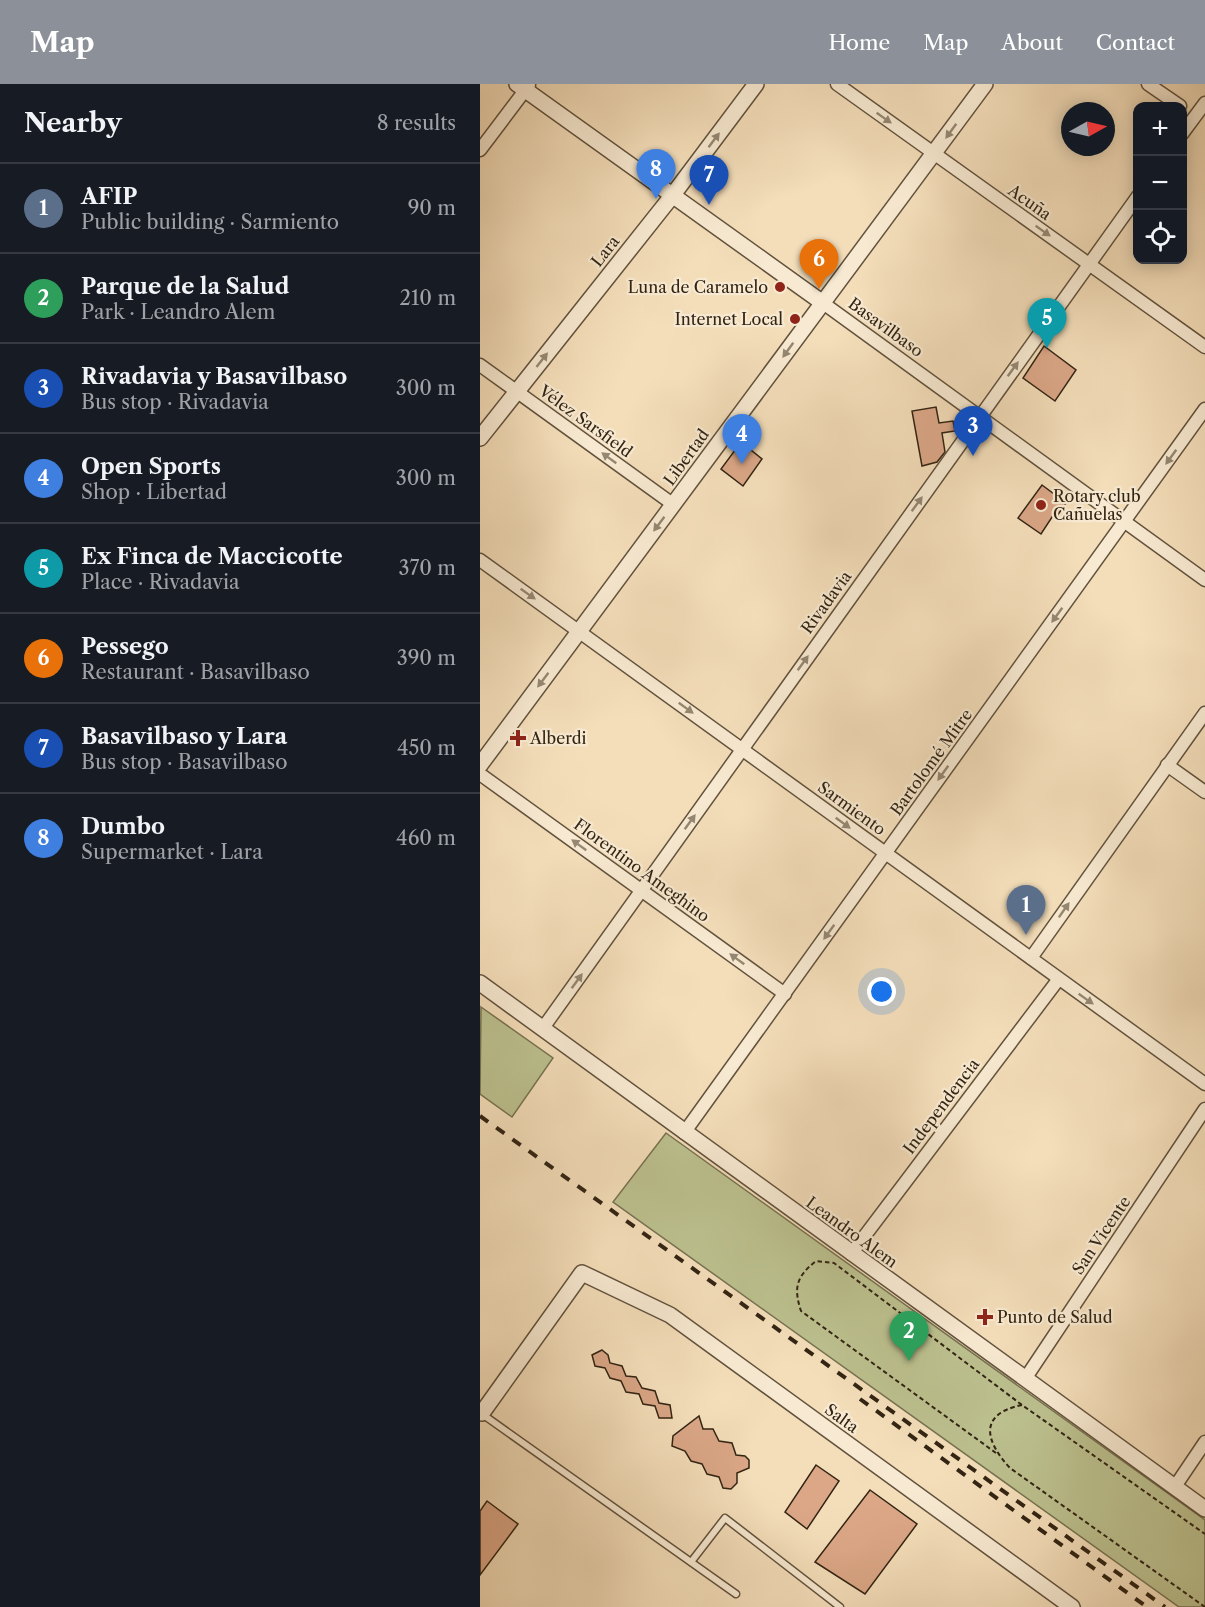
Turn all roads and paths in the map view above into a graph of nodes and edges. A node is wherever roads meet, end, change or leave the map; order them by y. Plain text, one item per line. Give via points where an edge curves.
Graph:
1 (756, 84) edge
2 (837, 84) edge
3 (985, 84) edge
4 (1148, 84) edge
5 (524, 86) edge
6 (1173, 102) edge
7 (1205, 103) edge
8 (1187, 112) edge
9 (1200, 121) edge
10 (1187, 130) edge
11 (480, 150) edge
12 (934, 154) junction
13 (672, 196) junction
14 (1133, 202) edge
15 (1089, 264) junction
16 (823, 303) junction
17 (1205, 347) edge
18 (480, 365) edge
19 (517, 392) junction
20 (1205, 409) edge
21 (979, 417) junction
22 (480, 438) edge
23 (674, 505) junction
24 (1124, 522) junction
25 (480, 560) edge
26 (1205, 580) edge
27 (579, 631) junction
28 (1205, 713) edge
29 (742, 749) junction
30 (480, 765) edge
31 (1167, 765) junction
32 (480, 774) edge
33 (1205, 792) edge
34 (886, 853) junction
35 (641, 890) junction
36 (1031, 958) junction
37 (1058, 980) junction
38 (481, 986) edge
39 (784, 994) junction
40 (543, 1028) junction
41 (1205, 1084) edge
42 (1205, 1109) edge
43 (684, 1133) junction
44 (851, 1254) junction
45 (1025, 1379) junction
46 (1022, 1405) junction
47 (481, 1414) edge
48 (1205, 1442) edge
49 (996, 1453) junction
50 (1174, 1488) junction
51 (1205, 1509) edge
52 (1205, 1534) edge
53 (692, 1562) junction
54 (736, 1594) dead end
55 (840, 1607) edge
56 (1072, 1607) edge
57 (1205, 1607) edge

13 -> 1 street, Lara
2 -> 12 street, Acuña
3 -> 12 street, Libertad
4 - 6 street
5 - 11 street
5 - 13 street, Basavilbaso
7 - 9 street
8 - 9 street
9 - 10 street
12 -> 15 street, Acuña
12 - 16 street, Libertad
13 - 16 street, Basavilbaso
19 -> 13 street, Lara
14 - 15 street, Rivadavia
15 - 17 street, Acuña
21 -> 15 street, Rivadavia
16 - 21 street, Basavilbaso
16 -> 23 street, Libertad
18 - 19 street, Vélez Sarsfield
19 - 22 street, Lara
23 -> 19 street, Vélez Sarsfield
20 -> 24 street, Bartolomé Mitre
21 - 24 street, Basavilbaso
29 -> 21 street, Rivadavia
23 -> 27 street, Libertad
24 - 26 street, Basavilbaso
24 -> 34 street, Bartolomé Mitre
25 -> 27 street, Sarmiento
27 -> 29 street, Sarmiento
27 -> 30 street, Libertad
28 - 31 street
29 -> 34 street, Sarmiento
35 -> 29 street, Rivadavia
31 - 33 street
36 -> 31 street
35 -> 32 street, Florentino Ameghino
34 - 36 street, Sarmiento
34 -> 39 street, Bartolomé Mitre
39 -> 35 street, Florentino Ameghino
40 -> 35 street, Rivadavia
36 - 37 street, Sarmiento
37 -> 41 street, Sarmiento
37 - 44 street, Independencia
38 - 40 street, Leandro Alem
39 - 43 street, Bartolomé Mitre
40 - 43 street, Leandro Alem
42 - 45 street, San Vicente
43 - 44 street, Leandro Alem
44 - 45 street, Leandro Alem
45 - 50 street, Leandro Alem
46 - 49 path via 996,1416 990,1442
46 - 49 path via 834,1263 816,1261 802,1272 796,1286 801,1311
46 - 52 path
47 - 53 lane
47 - 56 street, Salta via 582,1273 670,1315
48 - 50 street
49 - 57 path via 1010,1468
50 - 51 street, Leandro Alem
53 - 54 lane
53 - 55 lane via 724,1518

